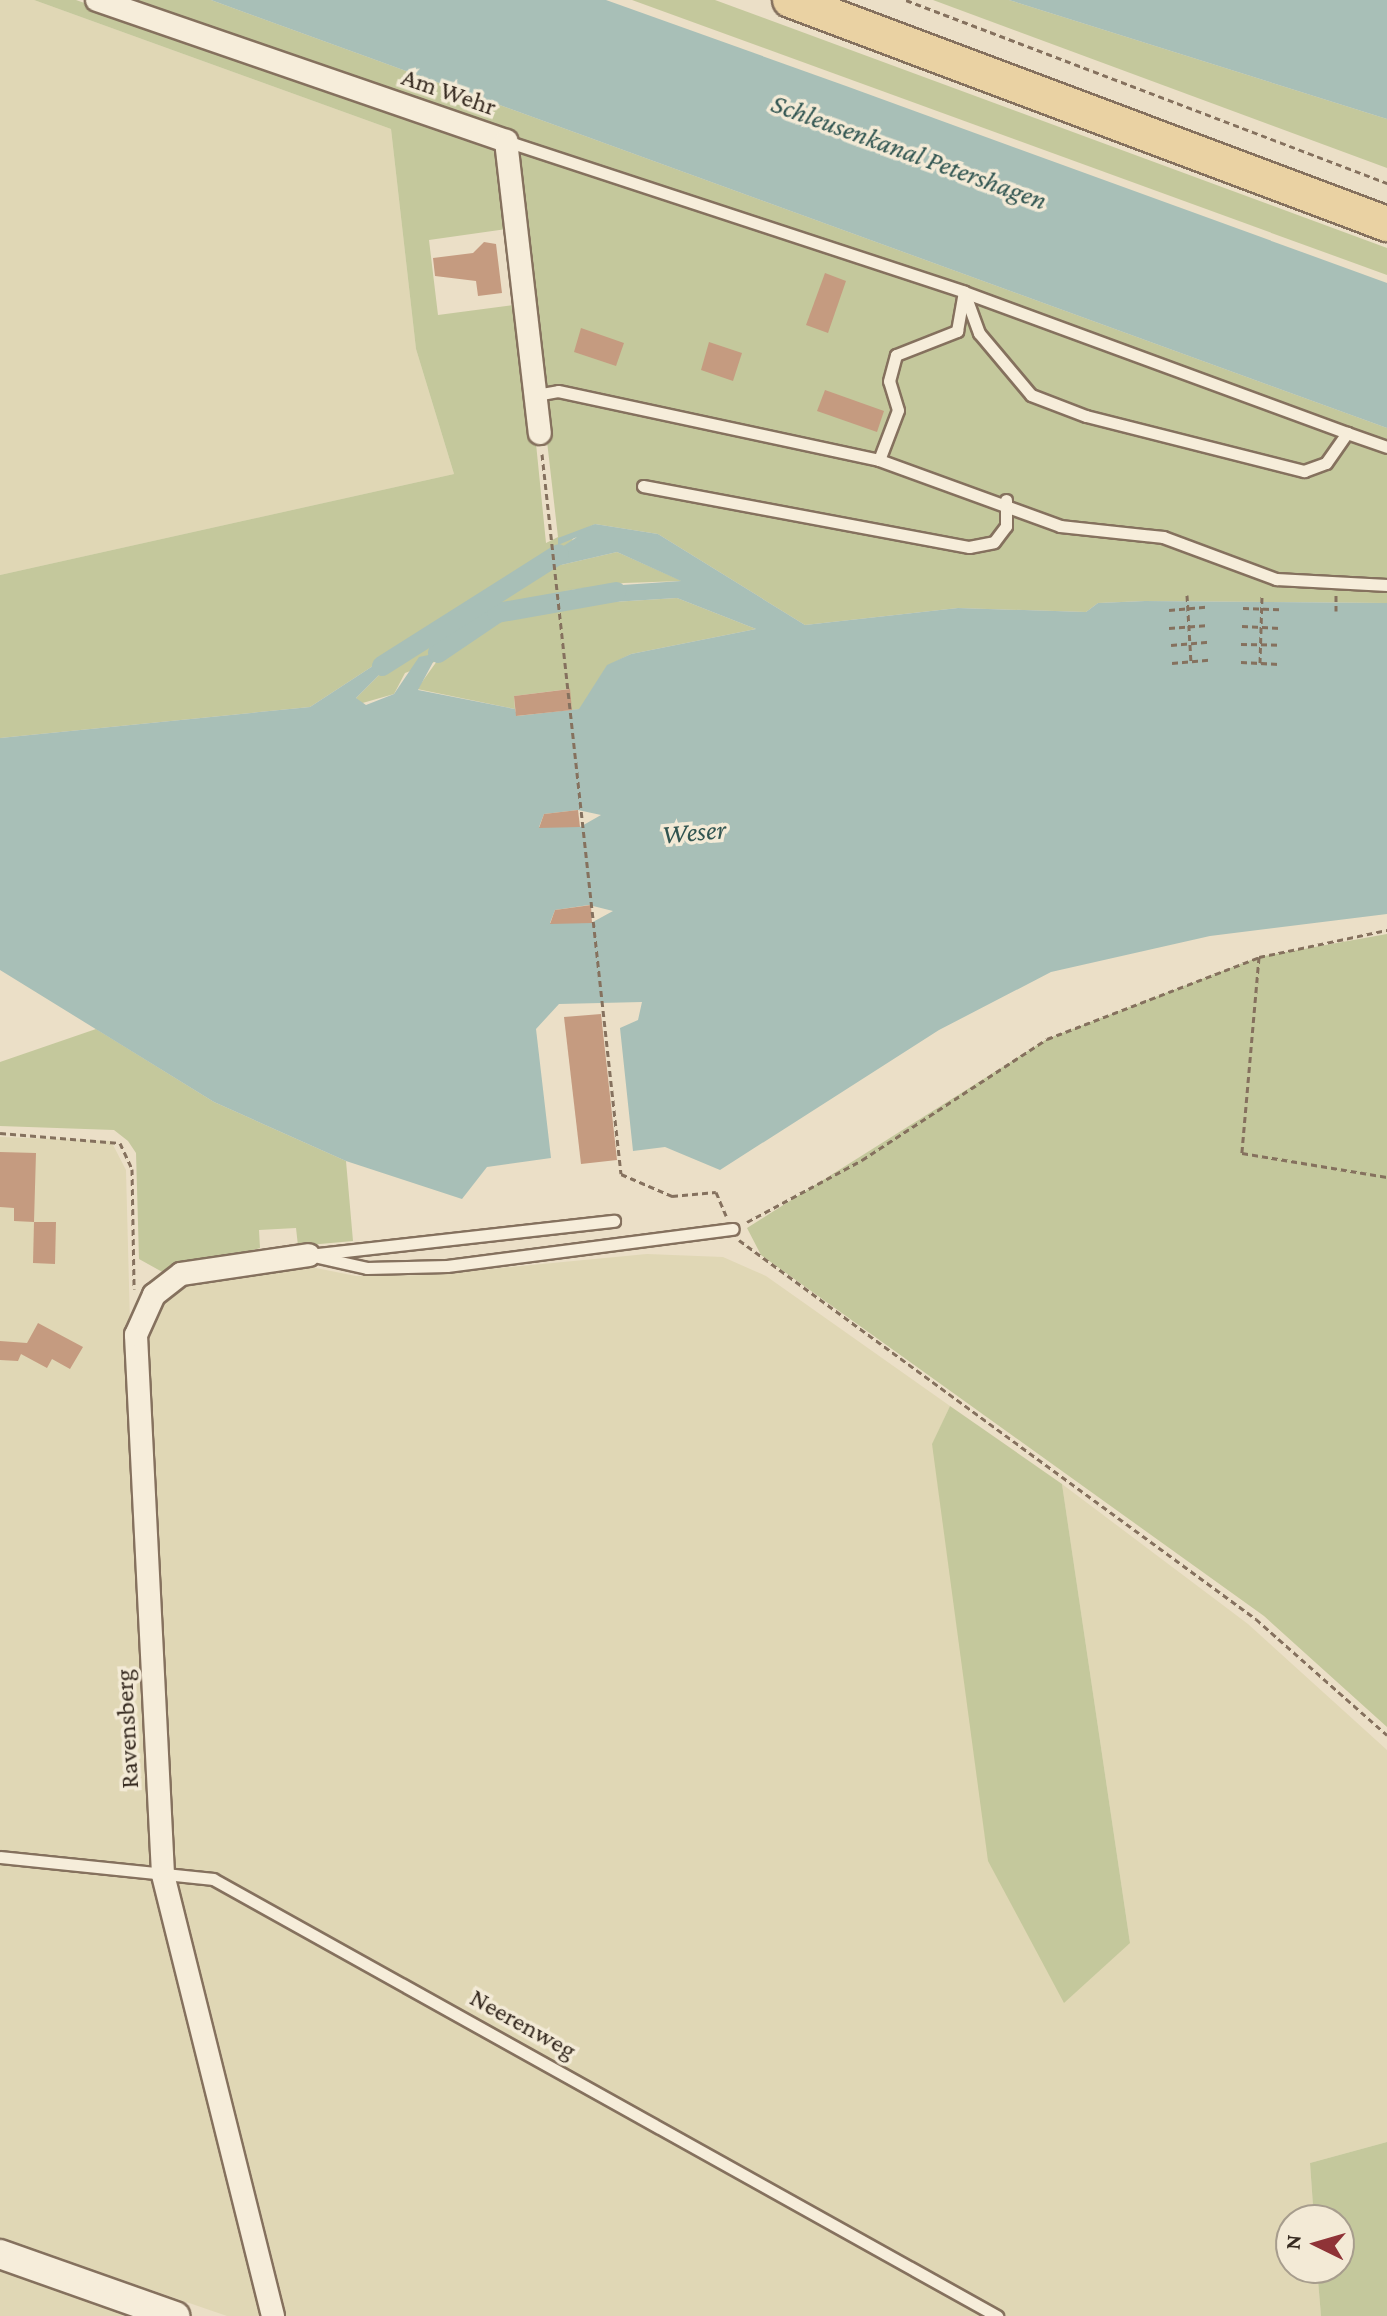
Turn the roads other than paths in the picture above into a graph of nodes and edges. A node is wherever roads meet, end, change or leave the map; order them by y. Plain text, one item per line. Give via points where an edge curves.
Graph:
1 (97, 0) edge
2 (790, 0) edge
3 (506, 141) junction
4 (1387, 224) edge
5 (964, 292) junction
6 (536, 395) junction
7 (540, 433) road end
8 (1347, 433) junction
9 (1387, 447) edge
10 (879, 460) junction
11 (643, 486) dead end
12 (1006, 500) junction
13 (1387, 585) edge
14 (614, 1221) dead end
15 (733, 1229) road end
16 (309, 1255) junction
17 (0, 1857) edge
18 (163, 1874) junction
19 (0, 2254) edge
20 (175, 2316) edge
21 (273, 2316) edge
22 (997, 2316) edge

1 - 3 street, Am Wehr
2 - 4 main road
3 - 5 lane
3 - 6 street, Am Wehr
5 - 8 lane
5 - 8 lane via 979,333 1031,395 1086,416 1304,471 1326,463
5 - 10 lane via 957,331 896,355 889,381 898,410
6 - 7 street, Am Wehr
6 - 10 lane via 558,391
8 - 9 lane
10 - 12 lane
11 - 12 lane via 969,547 994,542 1006,526
12 - 13 lane via 1060,526 1163,537 1276,579
14 - 16 lane
15 - 16 lane via 447,1266 367,1268
16 - 18 street, Ravensberg via 198,1267 165,1284 146,1308 136,1351
17 - 18 lane, Neerenweg
18 - 21 street, Ravensberg
18 - 22 lane, Neerenweg via 213,1879 287,1916
19 - 20 street

